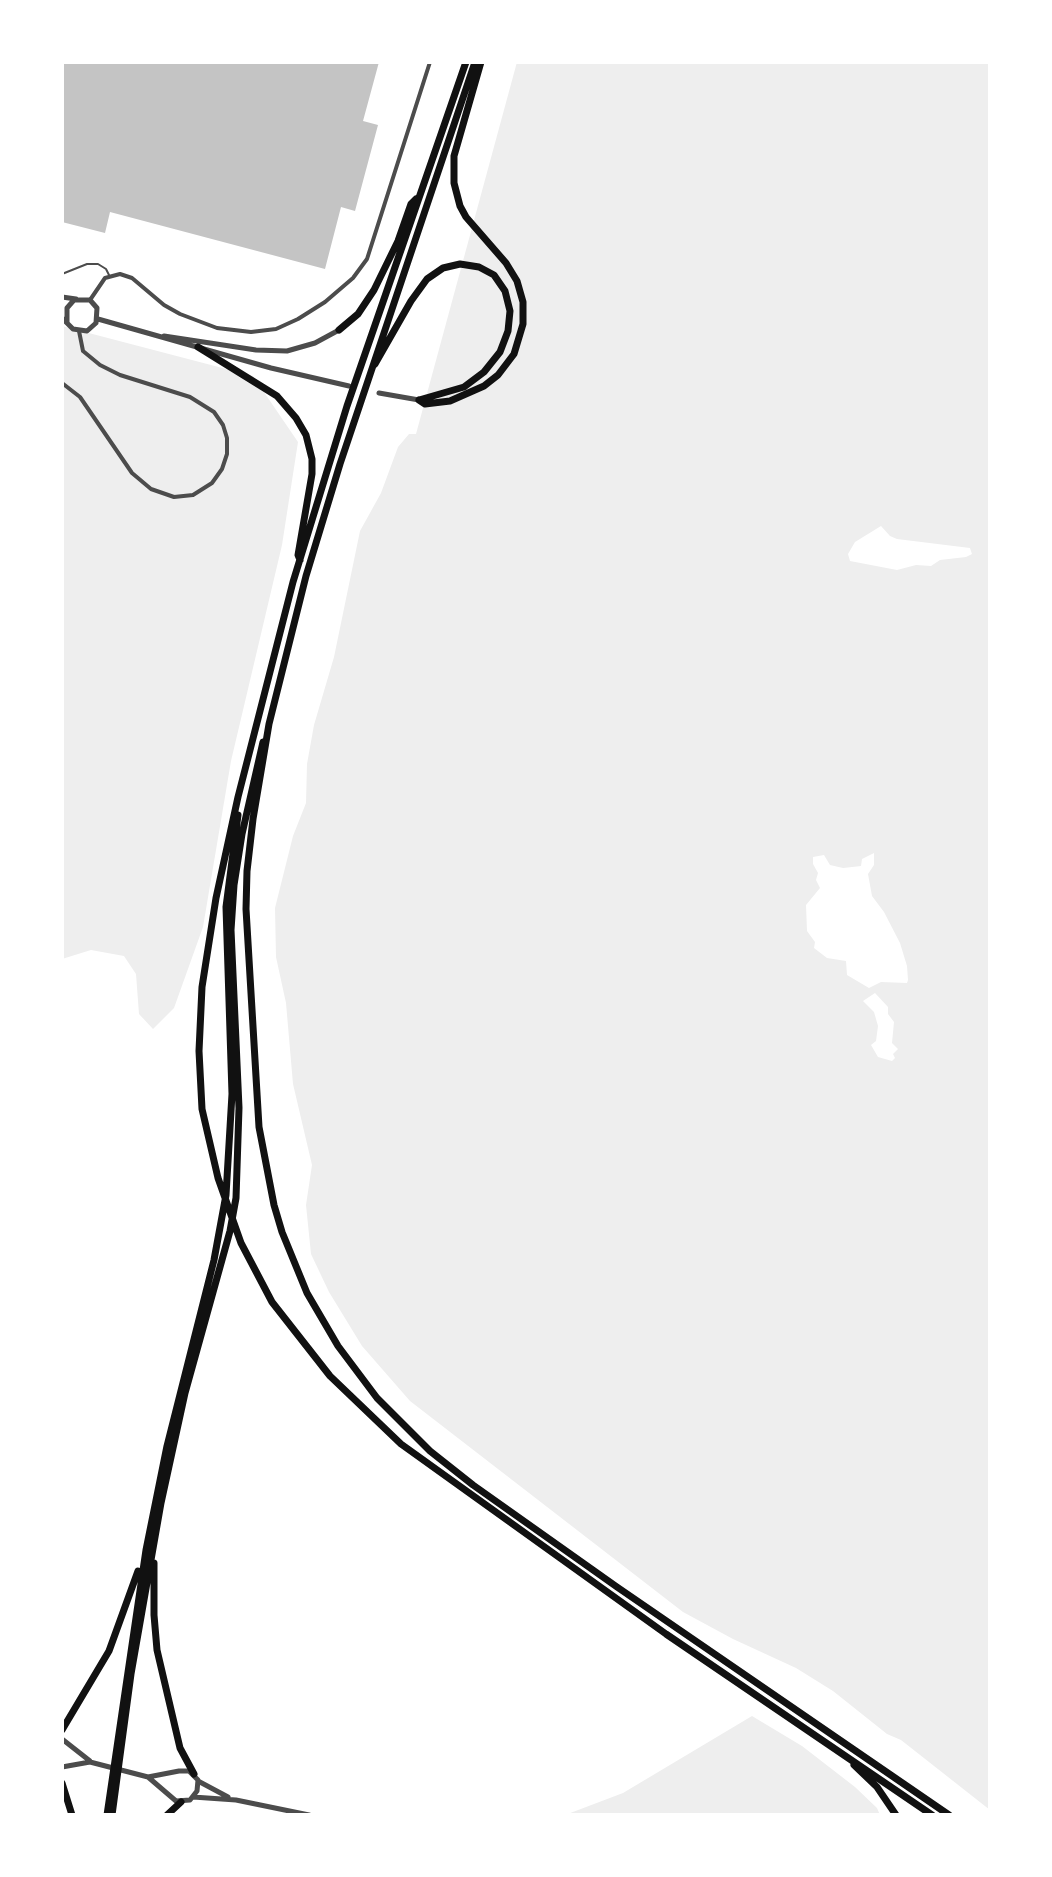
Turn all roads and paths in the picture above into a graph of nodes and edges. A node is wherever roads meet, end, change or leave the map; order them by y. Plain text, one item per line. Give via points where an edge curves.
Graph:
1 (430, 62) edge
2 (466, 62) edge
3 (475, 62) edge
4 (481, 62) edge
5 (421, 194) junction
6 (62, 274) edge
7 (110, 276) junction
8 (62, 297) edge
9 (77, 299) junction
10 (90, 300) junction
11 (98, 319) junction
12 (64, 320) edge
13 (339, 330) joint
14 (79, 331) junction
15 (151, 335) junction
16 (198, 347) junction
17 (368, 376) junction
18 (62, 383) edge
19 (349, 386) dead end
20 (379, 393) dead end
21 (419, 400) junction
22 (300, 563) junction
23 (269, 724) junction
24 (238, 797) junction
25 (154, 1539) junction
26 (146, 1550) junction
27 (62, 1730) edge
28 (119, 1737) junction
29 (62, 1739) edge
30 (851, 1759) junction
31 (90, 1762) junction
32 (62, 1767) edge
33 (148, 1777) junction
34 (196, 1777) junction
35 (62, 1783) edge
36 (905, 1784) junction
37 (193, 1797) junction
38 (236, 1800) junction
39 (181, 1802) junction
40 (72, 1815) edge
41 (109, 1815) edge
42 (167, 1815) edge
43 (309, 1815) edge
44 (896, 1815) edge
45 (932, 1815) edge
46 (949, 1815) edge
47 (956, 1815) edge

1 - 7 street via 367,259 325,302 276,329 238,332 180,314 132,278
2 - 5 highway
3 - 17 highway
4 - 21 highway via 454,156 454,183 466,217 517,281 523,324 514,354 484,386 450,401
5 - 13 highway via 411,204 374,290
5 - 22 highway via 347,406
6 - 7 lane via 98,264
7 - 10 street
8 - 9 street
9 - 10 street
9 - 12 street
10 - 11 street
11 - 14 street via 91,329
11 - 15 street
12 - 14 street
13 - 15 street via 287,351
14 - 18 street via 83,351 100,365 190,397 214,412 227,438 224,467 193,495 155,491 134,476 82,400
15 - 16 street
16 - 19 street
16 - 22 highway via 277,396 306,435 312,474
17 - 21 highway via 427,279 464,263 484,269 497,279 509,302 508,331 500,352 464,387
17 - 23 highway via 306,576
20 - 21 street
22 - 24 highway
23 - 25 highway via 234,885 236,1198 175,1433
23 - 36 highway via 246,884 258,1117 282,1232 322,1322 377,1398 430,1451 617,1587
24 - 26 highway via 226,907 232,1094 226,1195
24 - 30 highway via 208,940 199,1026 202,1109 241,1243 272,1302 330,1376 401,1444
25 - 28 highway
25 - 34 highway via 157,1650 180,1748
26 - 27 highway via 109,1651
26 - 28 highway
28 - 41 highway
29 - 31 street
30 - 44 highway
30 - 45 highway
31 - 32 street
31 - 33 street
33 - 34 street via 179,1771
33 - 39 street
34 - 37 street
34 - 38 street
35 - 40 highway
36 - 46 highway
36 - 47 highway
37 - 38 street
37 - 39 street
38 - 43 street
39 - 42 highway

